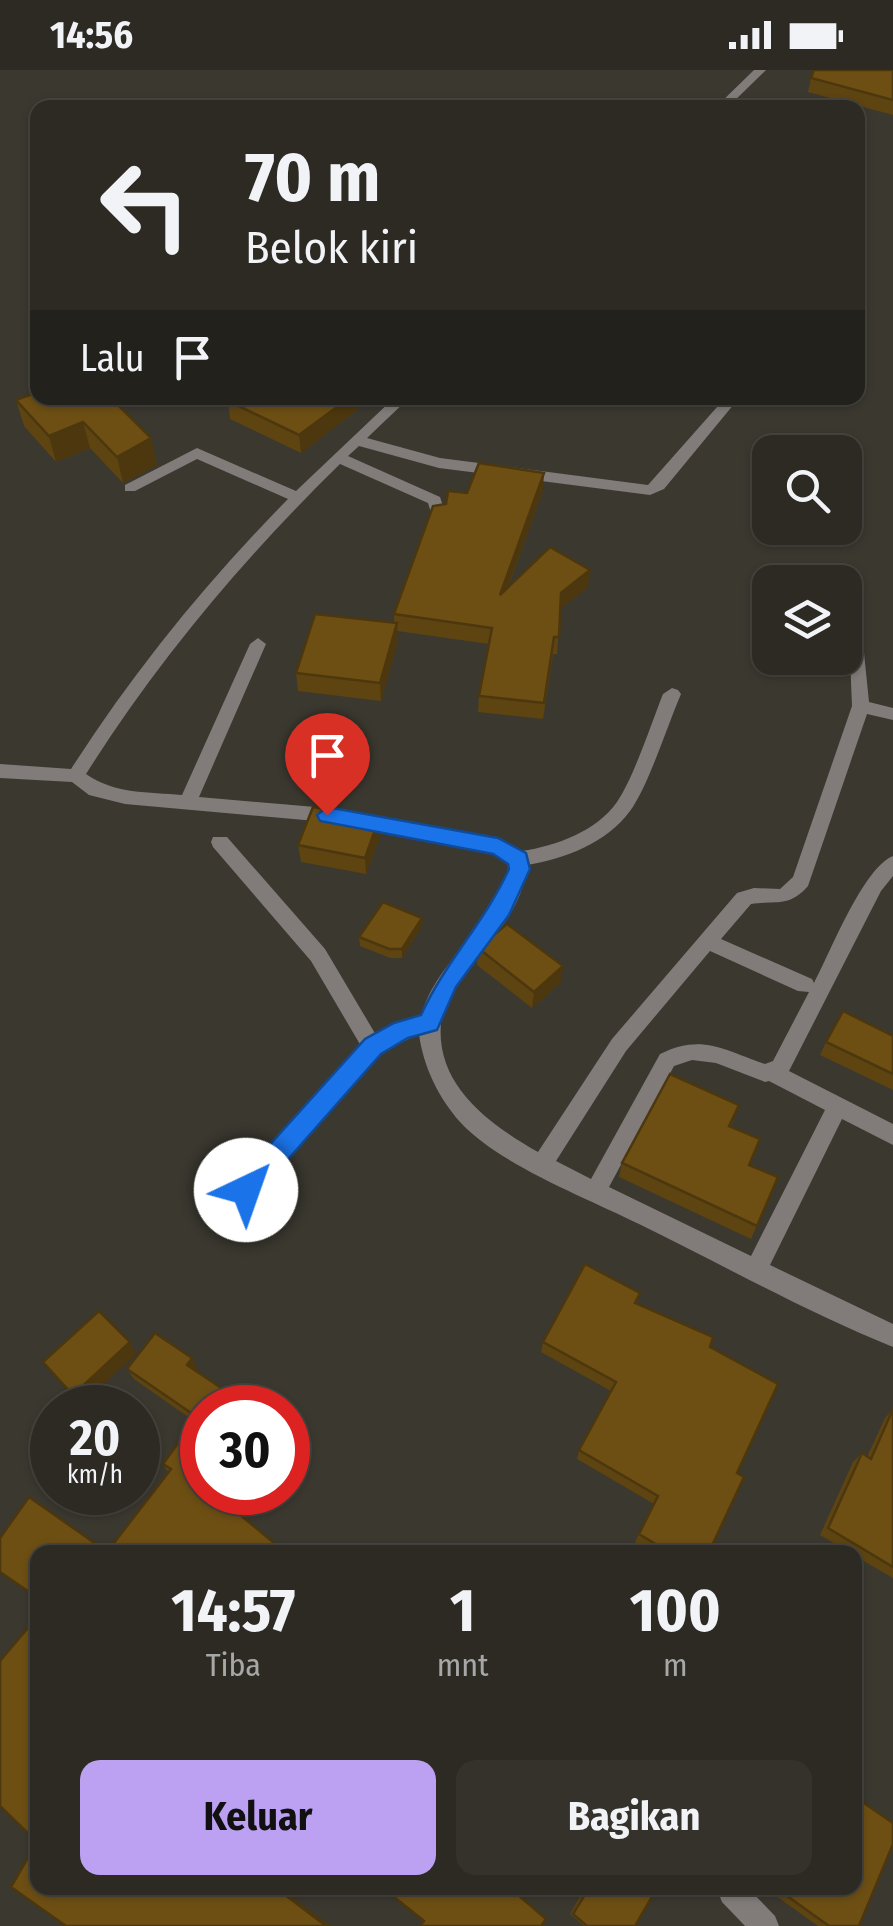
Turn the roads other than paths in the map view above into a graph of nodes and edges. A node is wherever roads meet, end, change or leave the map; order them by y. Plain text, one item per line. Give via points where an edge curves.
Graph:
1 (760, 70) edge
2 (728, 100) edge
3 (394, 405) edge
4 (726, 405) edge
5 (356, 440) junction
6 (337, 457) junction
7 (130, 488) dead end
8 (298, 497) junction
9 (438, 515) edge
10 (258, 644) dead end
11 (859, 675) edge
12 (672, 694) dead end
13 (860, 706) junction
14 (893, 714) edge
15 (0, 771) edge
16 (76, 776) junction
17 (188, 802) junction
18 (220, 842) dead end
19 (518, 859) junction
20 (893, 863) edge
21 (707, 941) junction
22 (805, 985) dead end
23 (429, 1023) junction
24 (373, 1046) junction
25 (774, 1072) junction
26 (838, 1107) junction
27 (893, 1134) edge
28 (542, 1164) junction
29 (595, 1192) junction
30 (220, 1218) dead end
31 (756, 1270) junction
32 (893, 1336) edge
33 (735, 1895) edge
34 (765, 1926) edge

1 - 2 street
3 - 5 street
4 - 5 street via 650,490 439,462
5 - 6 street
6 - 8 street
6 - 9 street via 419,491 434,500
7 - 8 street via 197,452
8 - 16 street via 194,608
10 - 17 street
11 - 13 street
12 - 19 street via 615,818 548,856
13 - 14 street
13 - 21 street via 801,881 782,899 756,893 744,898
15 - 16 street
16 - 17 street via 110,794
17 - 19 street via 327,815 498,846
18 - 24 street via 318,954
19 - 23 street via 517,880 502,909 447,982
20 - 25 street via 874,886
21 - 22 street
21 - 28 street via 619,1045
23 - 24 street
23 - 28 street via 436,1066 468,1117
24 - 30 street
25 - 26 street
25 - 29 street via 701,1048 666,1060
26 - 27 street
26 - 31 street
28 - 29 street
29 - 31 street
31 - 32 street
33 - 34 street

